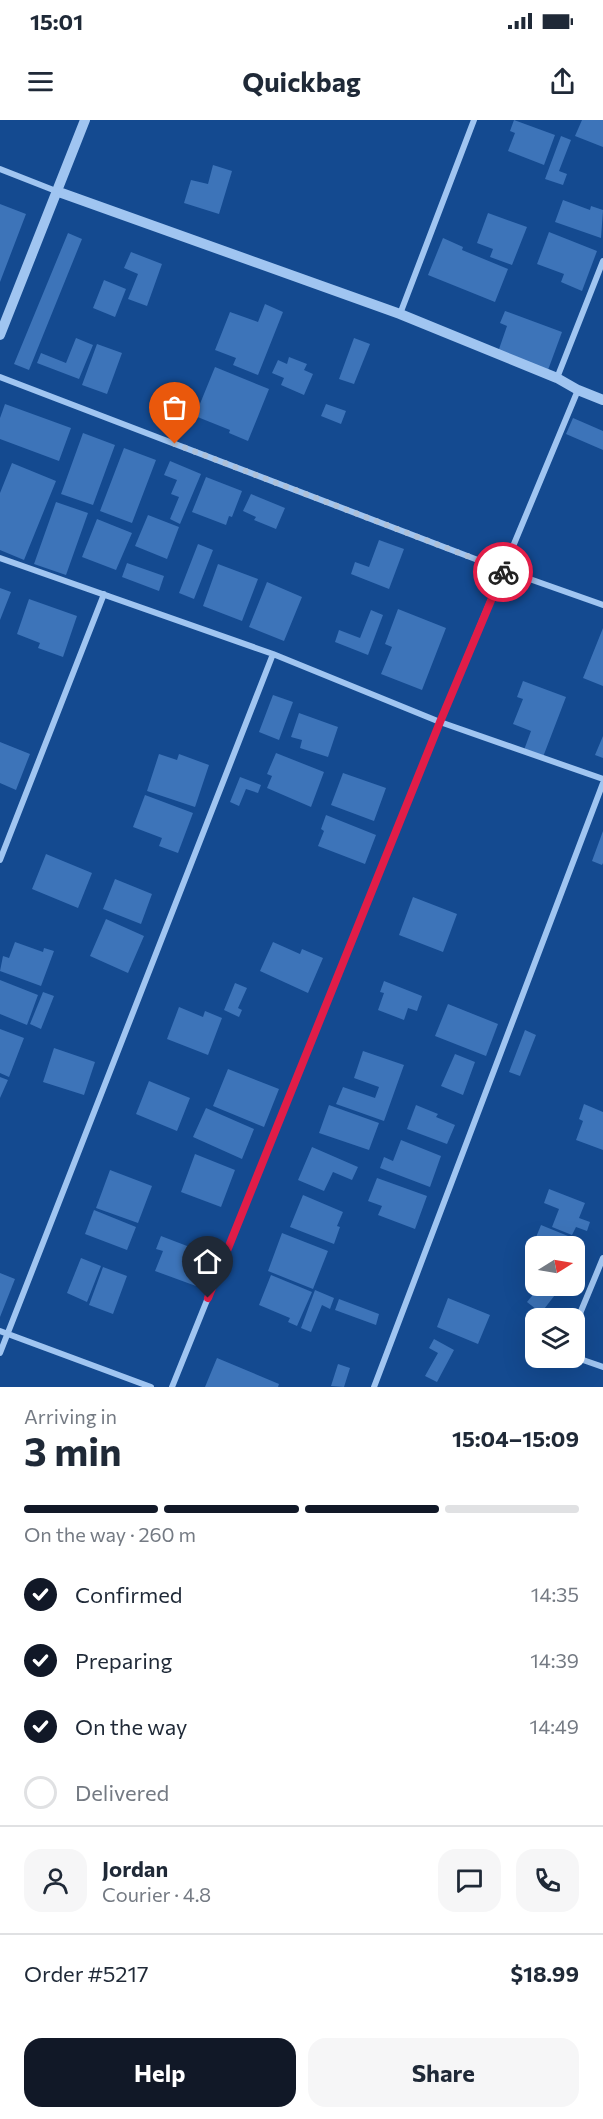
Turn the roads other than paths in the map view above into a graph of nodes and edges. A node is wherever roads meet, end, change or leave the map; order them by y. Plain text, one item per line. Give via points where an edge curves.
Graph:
1 (85, 120) edge
2 (474, 120) edge
3 (0, 169) edge
4 (56, 191) junction
5 (603, 261) edge
6 (400, 314) junction
7 (0, 335) edge
8 (0, 377) edge
9 (557, 378) junction
10 (578, 390) junction
11 (603, 400) edge
12 (0, 558) edge
13 (504, 570) junction
14 (105, 594) junction
15 (603, 605) edge
16 (273, 654) junction
17 (440, 722) junction
18 (603, 781) edge
19 (0, 860) edge
20 (603, 1258) edge
21 (582, 1308) edge
22 (4, 1332) edge
23 (0, 1353) edge
24 (585, 1361) edge
25 (603, 1367) edge
26 (151, 1387) edge
27 (172, 1387) edge
28 (374, 1387) edge

1 - 4 street
2 - 6 street
3 - 4 street
4 - 6 street
4 - 7 street
5 - 9 street
6 - 9 street
8 - 13 street
9 - 10 street
10 - 11 street
10 - 13 street
12 - 14 street
13 - 15 street
13 - 17 street
14 - 16 street
14 - 19 street
16 - 17 street
16 - 22 street
17 - 18 street
17 - 27 street
18 - 28 street
20 - 21 street
22 - 23 street
22 - 26 street
24 - 25 street

